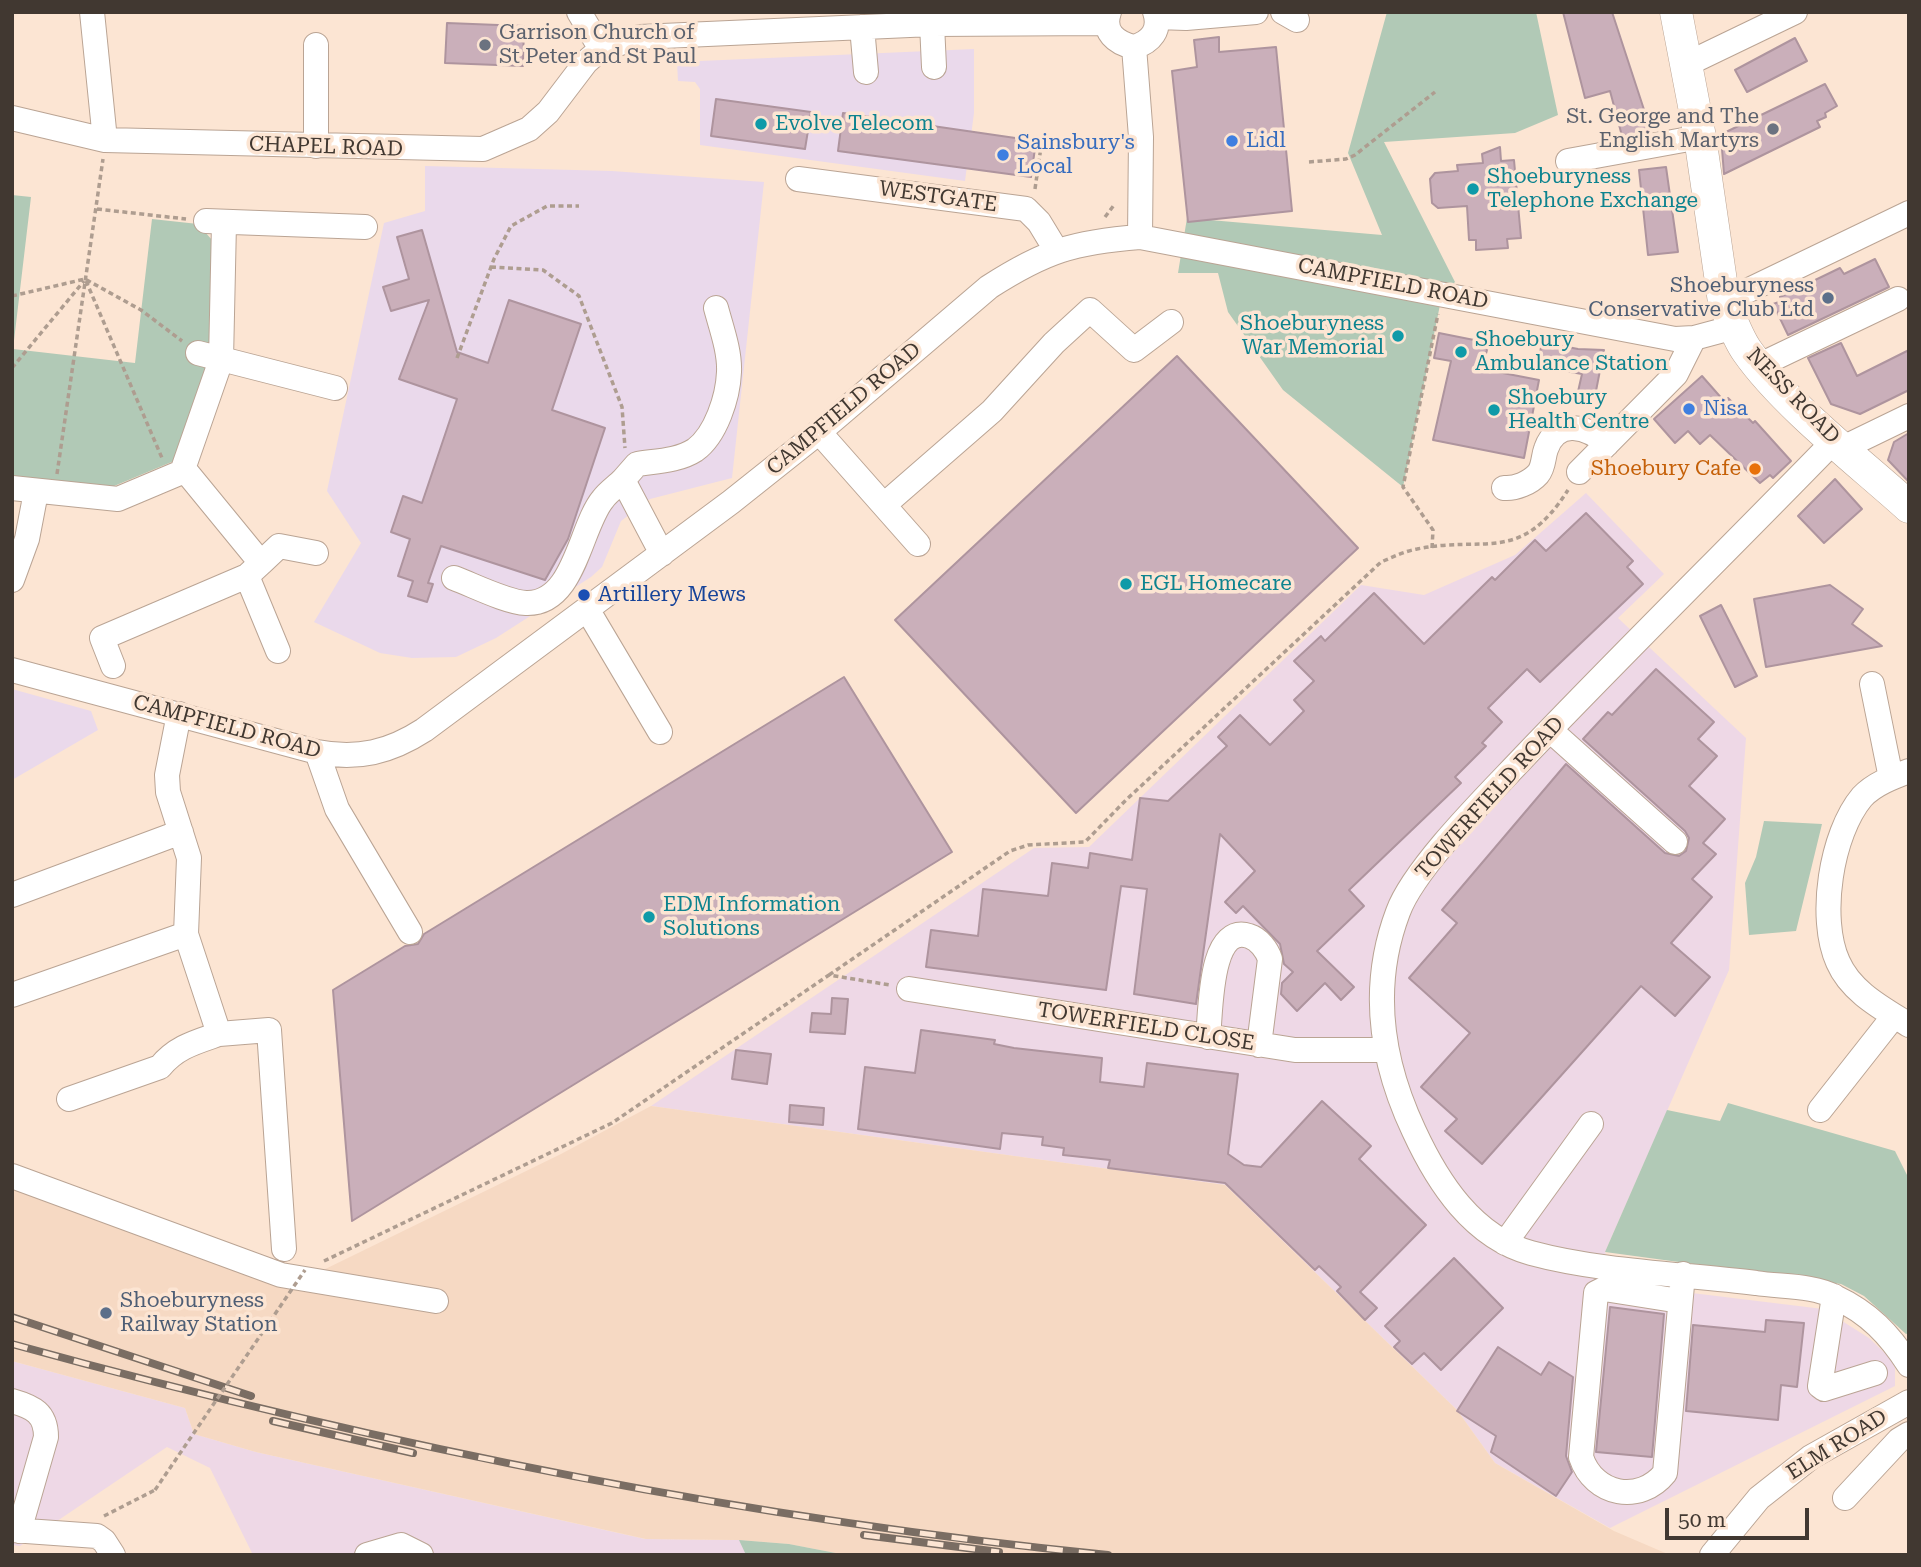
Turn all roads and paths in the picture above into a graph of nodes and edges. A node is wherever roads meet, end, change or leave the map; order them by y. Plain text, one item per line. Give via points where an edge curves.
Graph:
1 (92, 12) edge
2 (579, 12) edge
3 (1256, 12) edge
4 (1676, 12) edge
5 (1795, 12) edge
6 (1156, 15) edge
7 (1108, 17) edge
8 (932, 24) junction
9 (862, 27) junction
10 (316, 45) dead end
11 (1134, 47) junction
12 (601, 49) junction
13 (1687, 64) junction
14 (934, 67) dead end
15 (866, 72) dead end
16 (1435, 92) dead end
17 (12, 118) edge
18 (1700, 137) junction
19 (105, 139) junction
20 (1042, 139) dead end
21 (316, 146) junction
22 (1568, 161) dead end
23 (1309, 162) dead end
24 (798, 178) dead end
25 (1034, 191) dead end
26 (1114, 205) dead end
27 (579, 206) dead end
28 (96, 208) junction
29 (1909, 213) edge
30 (1093, 220) dead end
31 (215, 222) junction
32 (365, 227) dead end
33 (1140, 237) junction
34 (1056, 250) junction
35 (491, 267) junction
36 (85, 279) junction
37 (1442, 295) junction
38 (12, 296) edge
39 (1898, 299) dead end
40 (716, 307) dead end
41 (1729, 315) junction
42 (1171, 321) dead end
43 (1693, 338) junction
44 (209, 357) junction
45 (457, 358) dead end
46 (1760, 365) junction
47 (12, 368) edge
48 (335, 388) dead end
49 (1909, 416) edge
50 (819, 432) junction
51 (1607, 444) junction
52 (1839, 444) junction
53 (1579, 472) joint
54 (177, 473) junction
55 (625, 478) junction
56 (1504, 488) dead end
57 (34, 491) edge
58 (884, 505) junction
59 (1909, 507) edge
60 (918, 544) dead end
61 (1432, 548) junction
62 (316, 553) dead end
63 (662, 554) junction
64 (254, 570) junction
65 (454, 578) dead end
66 (12, 580) edge
67 (587, 609) junction
68 (278, 651) dead end
69 (113, 666) dead end
70 (12, 670) edge
71 (1872, 684) dead end
72 (179, 715) junction
73 (1550, 730) junction
74 (660, 732) dead end
75 (317, 752) junction
76 (1900, 775) edge
77 (181, 832) junction
78 (1675, 842) dead end
79 (12, 895) edge
80 (410, 932) dead end
81 (186, 934) junction
82 (828, 975) junction
83 (909, 989) joint
84 (12, 995) edge
85 (1901, 1021) edge
86 (219, 1034) junction
87 (1208, 1037) junction
88 (1259, 1045) junction
89 (1384, 1050) junction
90 (69, 1099) dead end
91 (1820, 1110) dead end
92 (1591, 1124) dead end
93 (12, 1176) edge
94 (1505, 1243) junction
95 (284, 1249) dead end
96 (318, 1264) dead end
97 (305, 1270) dead end
98 (1683, 1274) junction
99 (1834, 1296) junction
100 (1680, 1300) junction
101 (436, 1301) dead end
102 (1909, 1365) edge
103 (1875, 1373) dead end
104 (12, 1401) edge
105 (1909, 1402) edge
106 (1909, 1434) edge
107 (1845, 1498) dead end
108 (16, 1530) edge
109 (97, 1536) junction
110 (113, 1555) edge
111 (367, 1555) edge
112 (421, 1555) edge
113 (1712, 1555) edge

1 - 19 street
2 - 12 street
3 - 6 street
4 - 13 main road, NESS ROAD
5 - 13 street
6 - 11 street via 1151,38
7 - 8 street
7 - 11 street via 1112,37
8 - 9 street
8 - 14 street
9 - 12 street via 658,35
9 - 15 street
10 - 21 street
11 - 33 street via 1141,137
12 - 21 street, CHAPEL ROAD via 530,129 483,149
13 - 18 main road, NESS ROAD
16 - 23 path via 1355,155
17 - 19 street, CHAPEL ROAD
18 - 22 street
18 - 41 main road, NESS ROAD
19 - 21 street, CHAPEL ROAD
19 - 28 path
20 - 25 path
24 - 34 street, WESTGATE via 1026,209
26 - 30 path via 1110,215
27 - 35 path via 547,206 511,226
28 - 31 path
28 - 36 path
29 - 41 street, CAMPFIELD ROAD
31 - 32 street
31 - 44 street
33 - 34 street, CAMPFIELD ROAD via 1090,241
33 - 37 street, CAMPFIELD ROAD
34 - 50 street, CAMPFIELD ROAD via 989,287
35 - 45 path
35 - 55 path via 543,270 579,296 622,407
36 - 38 path
36 - 44 path via 141,310
36 - 47 path
36 - 54 path
36 - 57 path
37 - 43 street, CAMPFIELD ROAD via 1651,335
37 - 61 path via 1403,486 1433,530
39 - 46 street
40 - 55 street via 729,372 711,433 695,450 674,459 637,464
41 - 43 street, CAMPFIELD ROAD
41 - 46 main road, NESS ROAD via 1746,351
42 - 58 street via 1135,350 1090,310 992,411
43 - 51 street via 1676,374
44 - 48 street
44 - 54 street
46 - 52 main road, NESS ROAD
49 - 52 street, TOWERFIELD ROAD
50 - 58 street
50 - 63 street, CAMPFIELD ROAD
51 - 53 street
51 - 56 street via 1586,429 1557,431 1538,473 1527,483
52 - 59 main road, NESS ROAD
52 - 73 street, TOWERFIELD ROAD
53 - 61 path via 1560,502 1531,531 1500,544
54 - 57 street via 118,499
54 - 64 street
55 - 63 street
55 - 65 street via 601,499 569,574 558,589 538,601 525,603
57 - 66 street via 27,539
58 - 60 street
61 - 82 path via 1381,562 1085,842 1028,845 1010,851
62 - 64 street via 279,546
63 - 67 street, CAMPFIELD ROAD
64 - 68 street
64 - 69 street via 102,638
67 - 74 street
67 - 75 street, CAMPFIELD ROAD via 404,743 360,755
70 - 72 street, CAMPFIELD ROAD
71 - 76 street
72 - 75 street, CAMPFIELD ROAD
72 - 77 street via 167,792
73 - 78 street
73 - 89 street, TOWERFIELD ROAD via 1480,803 1399,908 1381,982
75 - 80 street via 337,809
76 - 85 street via 1863,796 1846,823 1838,841 1828,914 1838,962 1862,995
77 - 79 street
77 - 81 street via 191,873
81 - 84 street
81 - 86 street
82 - 83 path
82 - 96 path via 612,1123
83 - 87 street, TOWERFIELD CLOSE
85 - 91 street via 1873,1045
86 - 90 street via 183,1047 160,1067
86 - 95 street via 269,1030
87 - 88 street, TOWERFIELD CLOSE
87 - 88 street via 1218,955 1224,942 1241,934 1255,938 1270,959
88 - 89 street, TOWERFIELD CLOSE via 1295,1050
89 - 94 street, TOWERFIELD ROAD via 1397,1096 1446,1190 1473,1219
92 - 94 street
93 - 101 street via 281,1275
94 - 98 street, TOWERFIELD ROAD via 1532,1253
97 - 109 path, bridge via 155,1490 102,1518
98 - 99 street, TOWERFIELD ROAD
98 - 100 street
99 - 102 street, TOWERFIELD ROAD via 1878,1323
99 - 103 street via 1820,1386 1824,1389
100 - 100 street via 1665,1473 1643,1490 1597,1485 1581,1457 1596,1293 1604,1289
104 - 108 street via 30,1406 46,1425
105 - 113 street, ELM ROAD via 1811,1457 1759,1498
106 - 107 street
108 - 109 street
109 - 110 street
111 - 112 street via 401,1545

